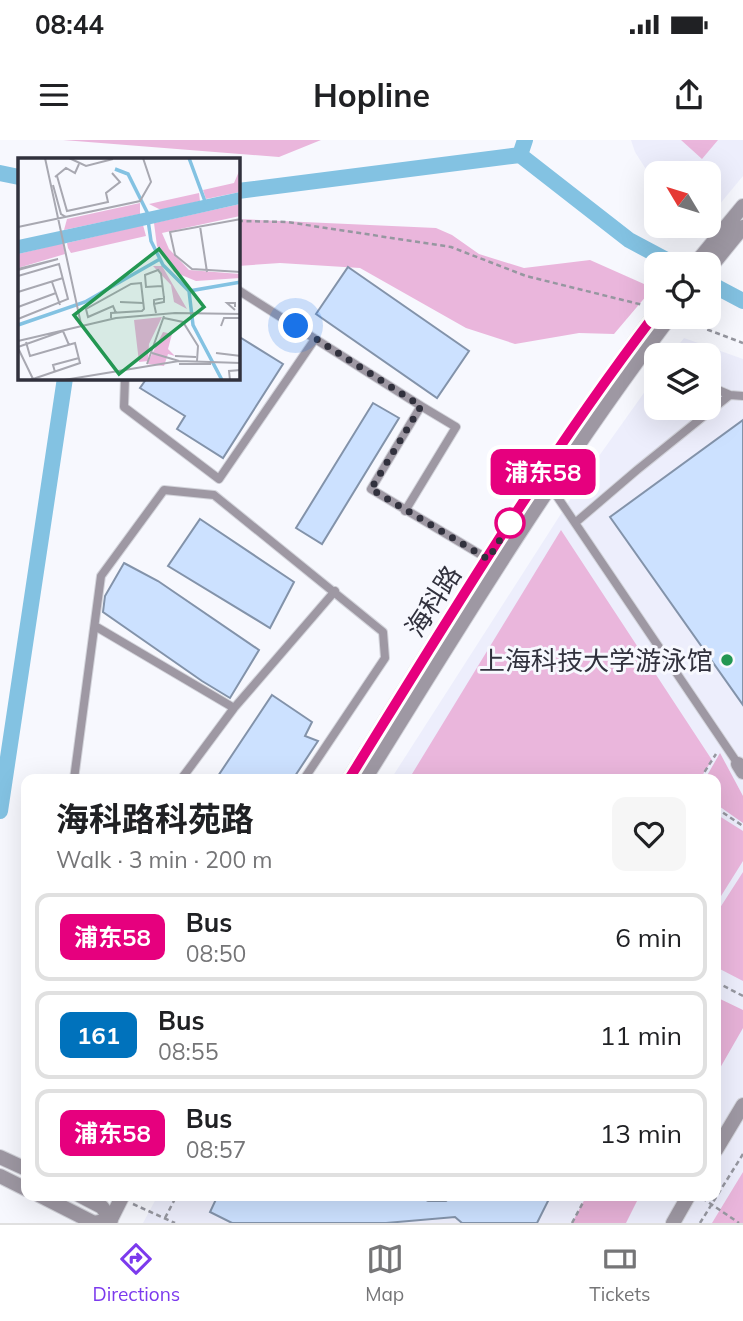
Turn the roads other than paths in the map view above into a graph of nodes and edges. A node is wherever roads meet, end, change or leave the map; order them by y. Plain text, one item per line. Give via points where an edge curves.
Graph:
1 (743, 206) edge
2 (734, 231) edge
3 (709, 252) edge
4 (720, 252) edge
5 (240, 291) edge
6 (644, 318) edge
7 (661, 329) edge
8 (315, 339) junction
9 (640, 357) junction
10 (644, 359) edge
11 (125, 380) edge
12 (721, 392) edge
13 (730, 396) junction
14 (743, 396) edge
15 (421, 406) junction
16 (550, 486) junction
17 (405, 511) junction
18 (575, 523) junction
19 (488, 559) junction
20 (335, 591) junction
21 (95, 626) junction
22 (234, 708) junction
23 (741, 768) edge
24 (75, 774) edge
25 (185, 774) edge
26 (307, 774) edge
27 (352, 774) edge
28 (368, 774) edge
29 (743, 1105) edge
30 (721, 1142) edge
31 (0, 1157) edge
32 (21, 1167) edge
33 (0, 1176) edge
34 (21, 1186) edge
35 (51, 1201) edge
36 (112, 1201) edge
37 (114, 1201) edge
38 (114, 1201) edge
39 (686, 1201) edge
40 (110, 1222) edge
41 (94, 1223) edge
42 (673, 1223) edge

1 - 2 street
2 - 3 street
2 - 4 street
5 - 8 lane
6 - 19 street, 海科路
7 - 9 street, 海科路
8 - 11 lane via 219,479 124,407
8 - 15 lane
9 - 10 lane
9 - 16 street, 海科路
12 - 13 lane
13 - 14 lane
13 - 18 lane
15 - 17 lane via 371,489
15 - 17 lane via 456,427
16 - 18 lane
16 - 28 street, 海科路
17 - 19 lane
18 - 23 lane
19 - 27 street, 海科路
20 - 21 lane via 214,495 164,490 101,576
20 - 22 lane
20 - 26 lane via 383,632 385,658
21 - 22 lane
21 - 24 lane
22 - 25 lane
29 - 30 street
31 - 32 street
33 - 34 street
35 - 41 street
36 - 41 street
37 - 40 street
38 - 40 street
39 - 42 street
40 - 41 street

